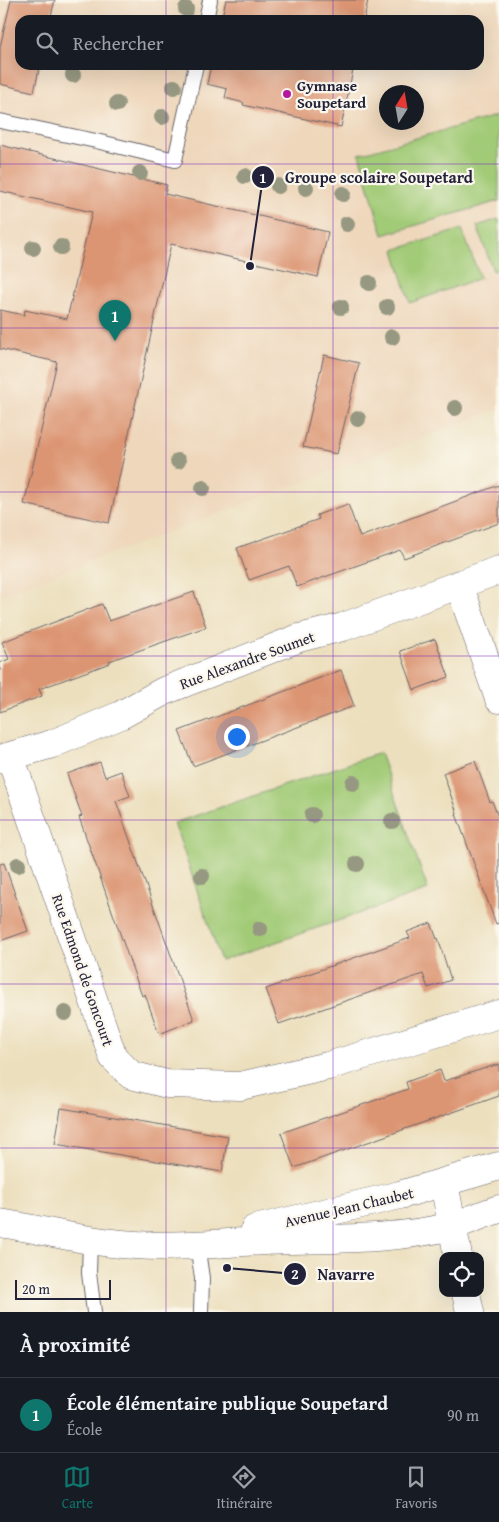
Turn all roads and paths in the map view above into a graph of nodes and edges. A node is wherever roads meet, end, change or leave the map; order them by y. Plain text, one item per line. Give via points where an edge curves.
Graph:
1 (210, 0) edge
2 (207, 15) edge
3 (195, 70) edge
4 (0, 120) edge
5 (499, 570) edge
6 (459, 584) junction
7 (499, 699) edge
8 (5, 758) edge
9 (499, 1014) edge
10 (499, 1166) edge
11 (444, 1183) junction
12 (499, 1209) edge
13 (0, 1223) edge
14 (453, 1226) junction
15 (90, 1241) junction
16 (198, 1244) junction
17 (457, 1252) edge
18 (467, 1297) edge
19 (94, 1312) edge
20 (202, 1312) edge
21 (470, 1312) edge

1 - 2 lane
3 - 4 lane via 175,160
5 - 6 street, Rue Alexandre Soumet
6 - 7 street
6 - 8 street, Rue Alexandre Soumet via 343,627 299,638 164,691 121,715 52,744
8 - 9 street, Rue Edmond de Goncourt via 113,1057 130,1075 167,1084 240,1086 328,1066
10 - 11 street, Avenue Jean Chaubet
11 - 14 street
11 - 16 street, Avenue Jean Chaubet
12 - 14 street, Avenue Jean Chaubet
13 - 15 street, Avenue Jean Chaubet
14 - 16 street, Avenue Jean Chaubet via 408,1234
14 - 17 street
15 - 16 street, Avenue Jean Chaubet via 136,1246
15 - 19 lane via 88,1273
16 - 20 lane
18 - 21 street

